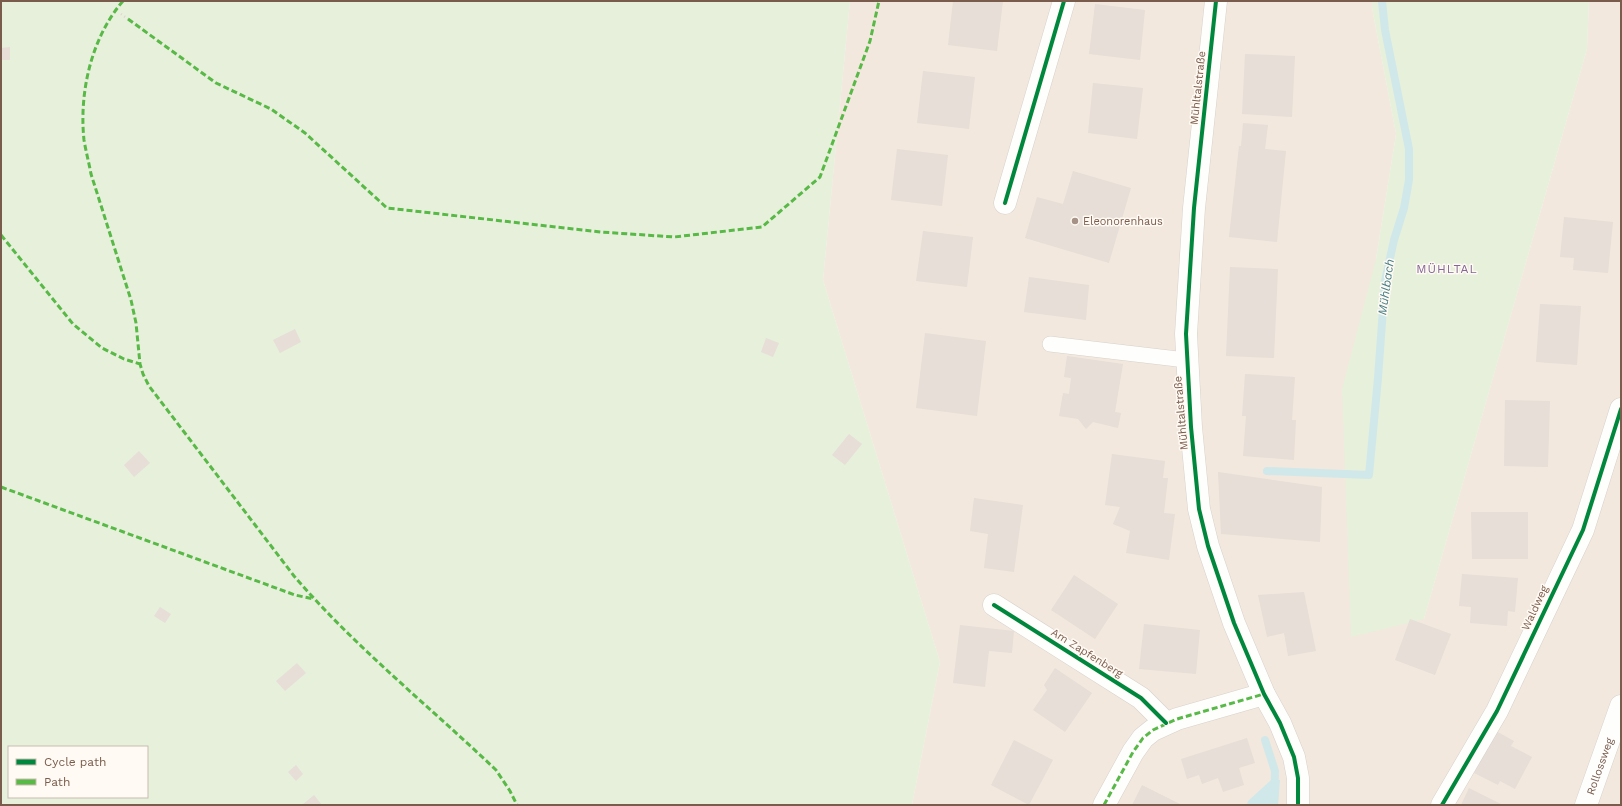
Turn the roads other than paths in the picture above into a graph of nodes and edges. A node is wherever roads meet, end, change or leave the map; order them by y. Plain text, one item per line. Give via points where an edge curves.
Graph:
1 (1064, 1) edge
2 (1216, 1) edge
3 (1005, 203) dead end
4 (1050, 344) dead end
5 (1186, 360) junction
6 (1621, 409) edge
7 (994, 605) dead end
8 (1264, 694) junction
9 (1621, 706) edge
10 (1166, 723) junction
11 (1104, 805) edge
12 (1298, 805) edge
13 (1442, 805) edge
14 (1586, 805) edge

1 - 3 street
2 - 5 street, Mühltalstraße via 1194,208 1187,299
4 - 5 lane
5 - 8 street, Mühltalstraße via 1199,509 1208,546 1234,624
6 - 13 street, Waldweg via 1583,530 1497,711
7 - 10 street, Am Zapfenberg via 1141,698
8 - 10 street
8 - 12 street, Mühltalstraße via 1280,723 1294,758 1298,778
9 - 14 street, Rollossweg
10 - 11 street via 1143,738 1120,773

